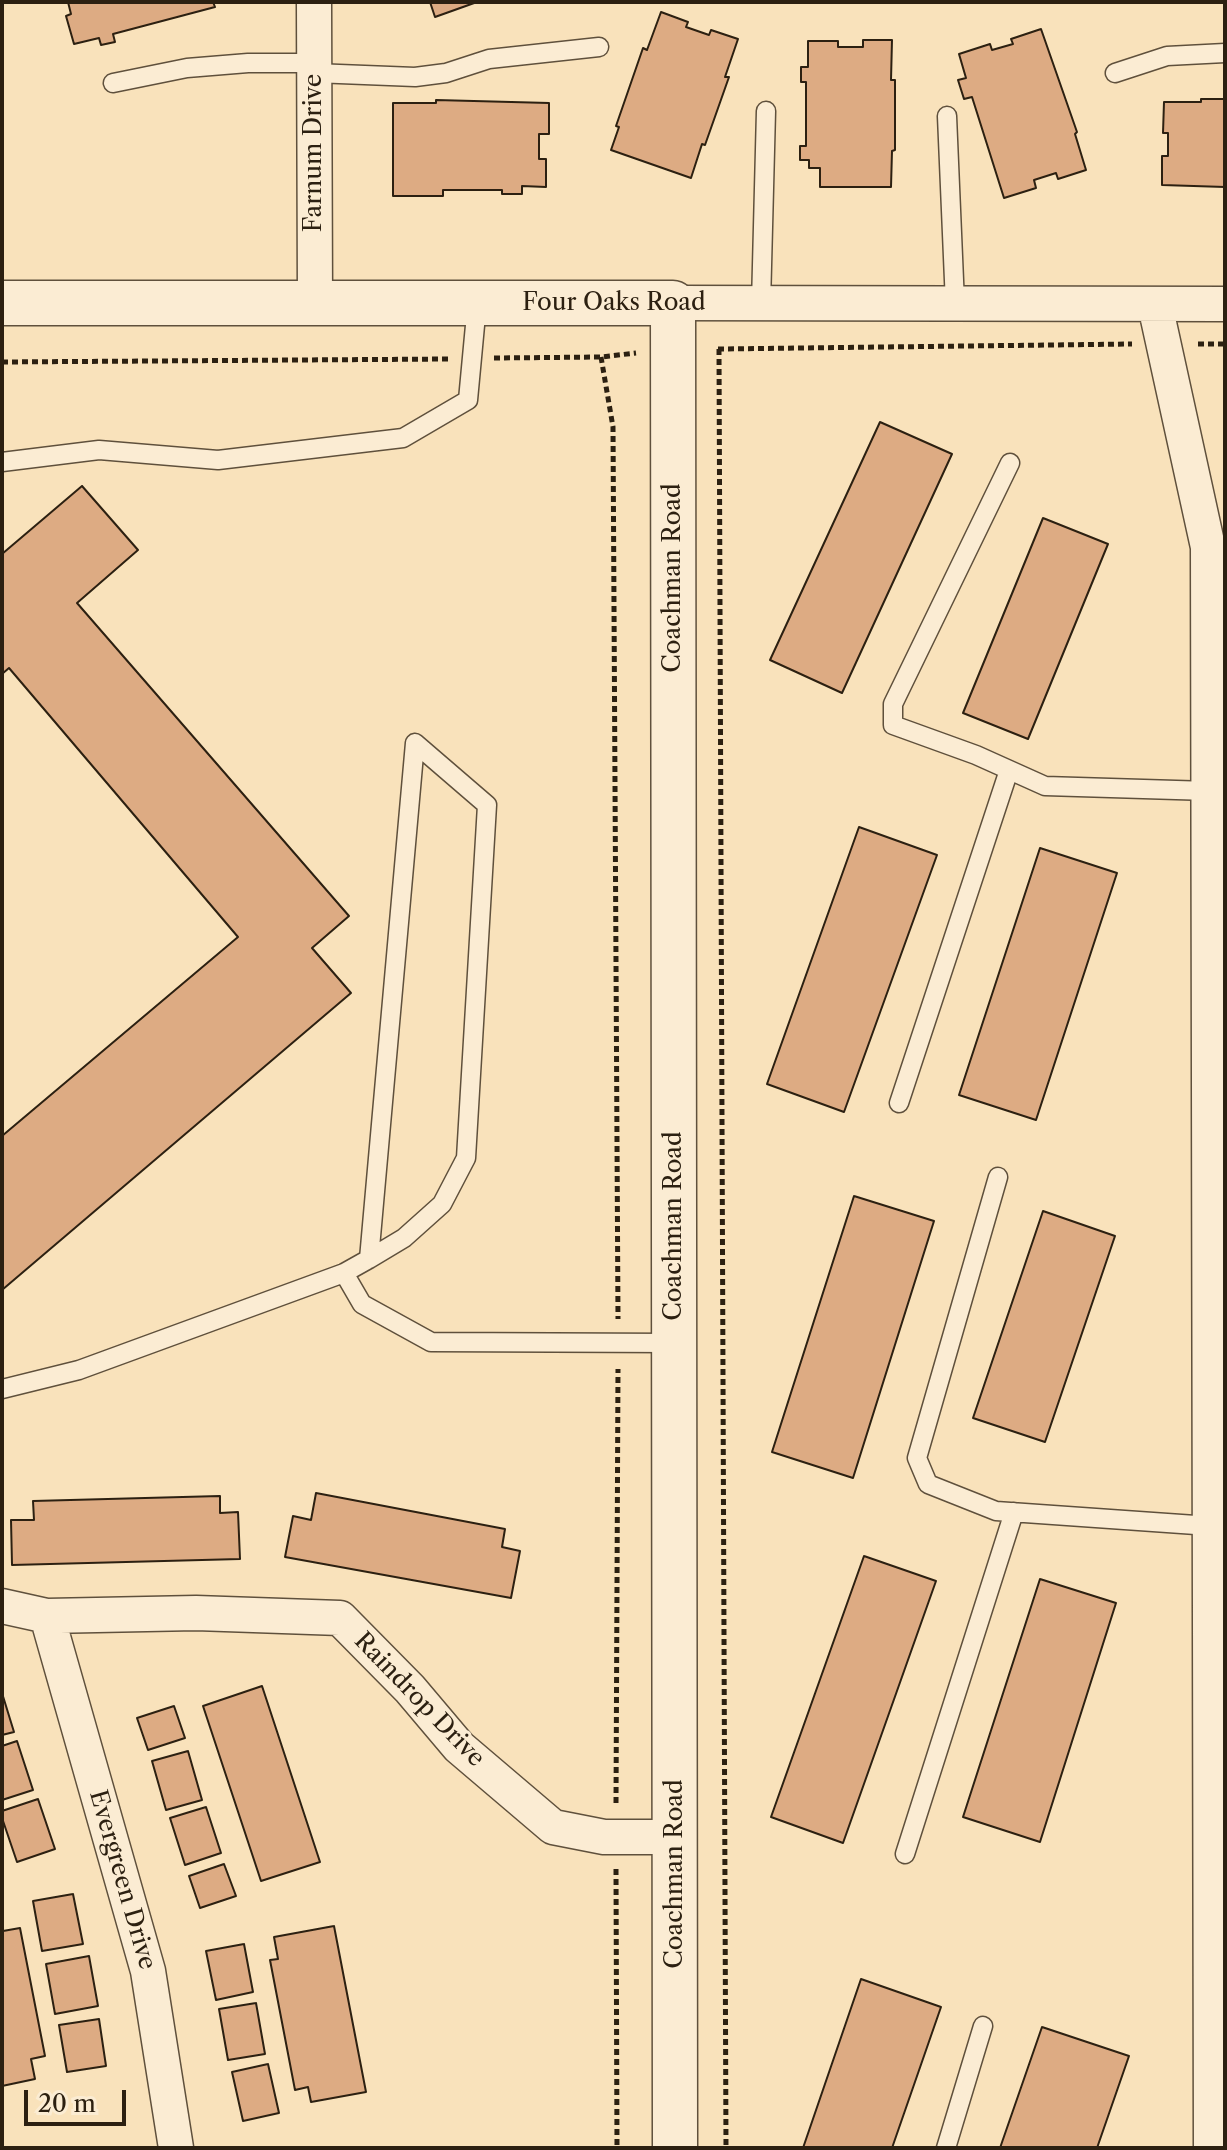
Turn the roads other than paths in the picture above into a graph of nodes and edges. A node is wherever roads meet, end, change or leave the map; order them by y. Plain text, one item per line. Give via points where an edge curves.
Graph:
1 (314, 2) edge
2 (599, 47) dead end
3 (1225, 53) edge
4 (314, 68) junction
5 (1115, 73) dead end
6 (113, 83) dead end
7 (766, 111) dead end
8 (947, 116) dead end
9 (2, 303) edge
10 (673, 303) junction
11 (315, 304) junction
12 (477, 304) junction
13 (761, 304) junction
14 (955, 304) junction
15 (1225, 304) edge
16 (1155, 305) junction
17 (2, 462) edge
18 (1010, 463) dead end
19 (1217, 748) edge
20 (1009, 770) junction
21 (1209, 791) junction
22 (899, 1103) dead end
23 (998, 1177) dead end
24 (369, 1259) junction
25 (344, 1273) junction
26 (674, 1343) junction
27 (2, 1389) edge
28 (1014, 1512) junction
29 (1210, 1526) junction
30 (2, 1606) edge
31 (1218, 1612) edge
32 (47, 1616) junction
33 (675, 1837) junction
34 (905, 1854) dead end
35 (983, 2026) dead end
36 (176, 2148) edge
37 (675, 2148) edge
38 (946, 2148) edge
39 (1211, 2148) edge

1 - 4 street, Farnum Drive
2 - 4 lane via 489,59 415,77
3 - 5 lane via 1167,56
4 - 6 lane via 248,63
4 - 11 street, Farnum Drive
7 - 13 lane
8 - 14 lane
9 - 11 street, Four Oaks Road
10 - 12 street, Four Oaks Road
10 - 13 street, Four Oaks Road
10 - 26 street, Coachman Road
11 - 12 street, Four Oaks Road
12 - 17 lane via 468,400 403,438 218,460 99,450
13 - 14 street, Four Oaks Road
14 - 16 street, Four Oaks Road
15 - 16 street, Four Oaks Road
16 - 19 street via 1208,547
18 - 20 lane via 893,704 893,725
19 - 21 street
20 - 21 lane via 1045,786
20 - 22 lane
21 - 29 street
23 - 28 lane via 917,1458 928,1484 996,1511
24 - 24 lane via 404,1238 442,1204 466,1158 487,805 415,743
24 - 25 lane
25 - 26 lane via 362,1304 431,1342
25 - 27 lane via 79,1370
26 - 33 street, Coachman Road
28 - 29 lane
28 - 34 lane
29 - 31 street
30 - 32 street, Raindrop Drive
31 - 39 street
32 - 33 street, Raindrop Drive via 196,1613 340,1618 459,1747 553,1827 604,1837
32 - 36 street, Evergreen Drive via 148,1971
33 - 37 street, Coachman Road
35 - 38 lane

